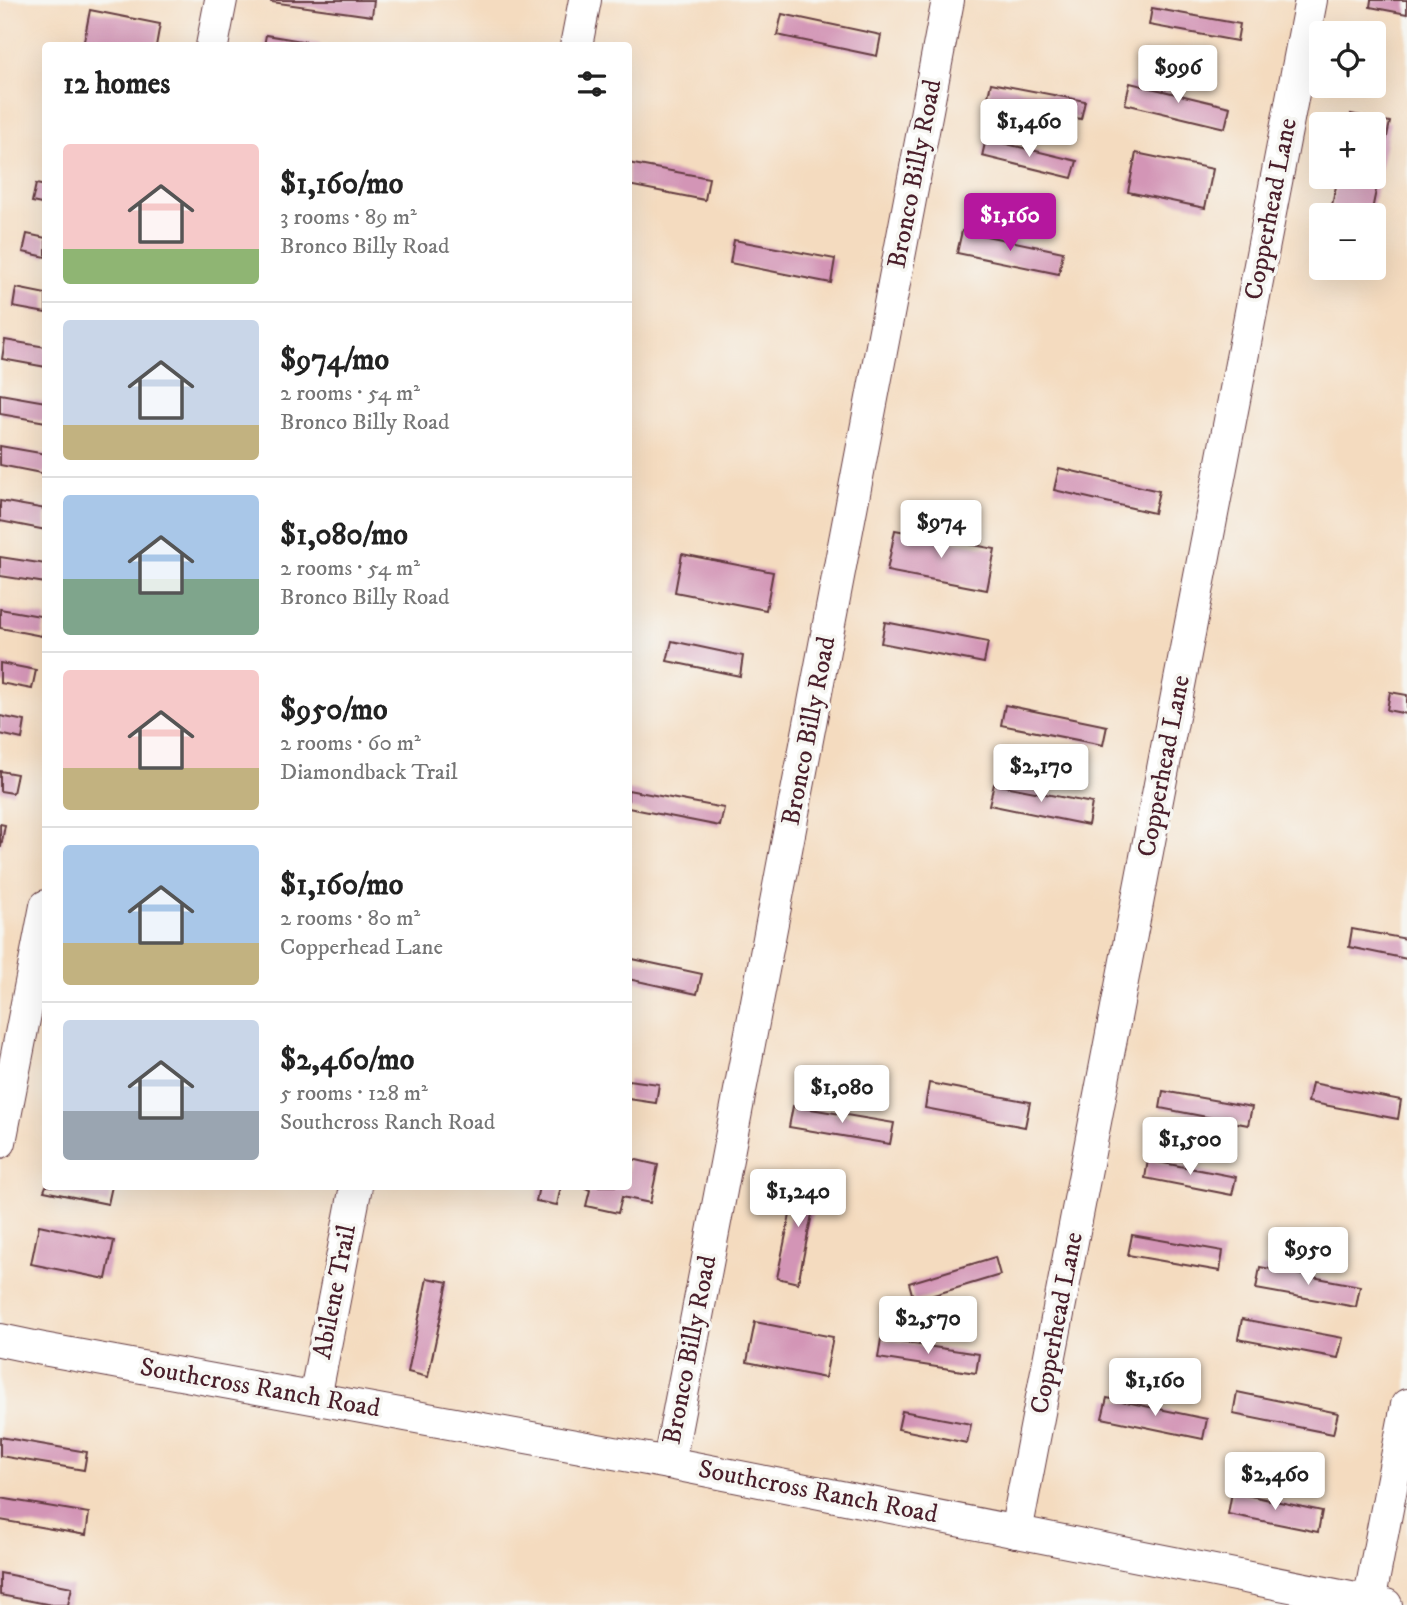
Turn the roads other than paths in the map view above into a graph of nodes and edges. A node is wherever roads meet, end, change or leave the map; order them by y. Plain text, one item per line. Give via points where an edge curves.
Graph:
1 (221, 0) edge
2 (585, 0) edge
3 (948, 0) edge
4 (1311, 0) edge
5 (213, 42) edge
6 (577, 42) edge
7 (42, 927) edge
8 (0, 1142) edge
9 (355, 1190) edge
10 (0, 1340) edge
11 (315, 1398) junction
12 (1407, 1405) edge
13 (669, 1463) junction
14 (1016, 1532) junction
15 (1378, 1603) edge

1 - 5 street
2 - 6 street
3 - 13 street, Bronco Billy Road
4 - 14 street, Copperhead Lane
7 - 8 street
9 - 11 street, Abilene Trail
10 - 11 street, Southcross Ranch Road
11 - 13 street, Southcross Ranch Road
12 - 15 street
13 - 14 street, Southcross Ranch Road
14 - 15 street, Southcross Ranch Road

